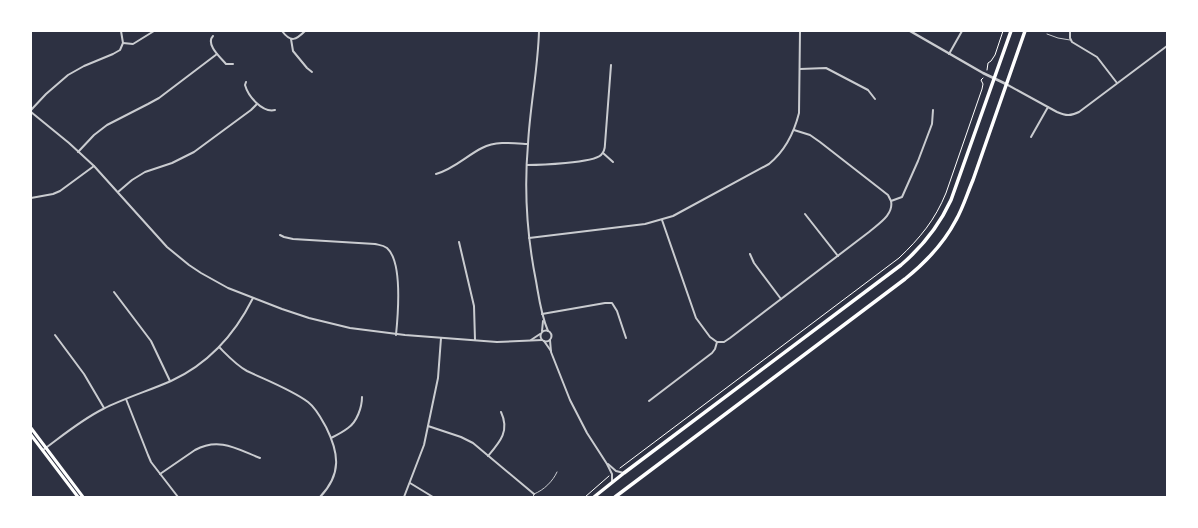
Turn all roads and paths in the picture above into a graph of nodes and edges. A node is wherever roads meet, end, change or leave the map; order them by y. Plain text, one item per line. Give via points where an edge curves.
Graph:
1 (121, 31) edge
2 (154, 31) edge
3 (282, 31) edge
4 (305, 31) edge
5 (539, 31) edge
6 (800, 31) edge
7 (910, 31) edge
8 (962, 31) edge
9 (1003, 31) edge
10 (1011, 31) edge
11 (1025, 31) edge
12 (1070, 31) edge
13 (1046, 34) dead end
14 (213, 36) dead end
15 (291, 39) junction
16 (1071, 40) junction
17 (123, 43) junction
18 (1167, 46) edge
19 (217, 54) junction
20 (949, 54) junction
21 (233, 64) dead end
22 (611, 65) dead end
23 (800, 69) junction
24 (312, 72) dead end
25 (985, 74) junction
26 (994, 78) junction
27 (246, 82) dead end
28 (1118, 83) junction
29 (1006, 84) junction
30 (874, 99) dead end
31 (257, 104) junction
32 (1048, 107) junction
33 (275, 110) dead end
34 (933, 110) dead end
35 (31, 111) edge
36 (794, 130) junction
37 (1031, 136) dead end
38 (528, 144) junction
39 (78, 152) junction
40 (603, 153) junction
41 (613, 162) dead end
42 (527, 165) junction
43 (94, 166) junction
44 (436, 174) dead end
45 (118, 192) junction
46 (31, 198) edge
47 (892, 201) junction
48 (805, 214) dead end
49 (662, 220) junction
50 (280, 235) dead end
51 (529, 238) junction
52 (459, 242) dead end
53 (750, 254) dead end
54 (838, 256) junction
55 (114, 292) dead end
56 (253, 298) junction
57 (781, 299) junction
58 (542, 314) junction
59 (543, 320) junction
60 (548, 331) junction
61 (541, 333) junction
62 (56, 335) dead end
63 (396, 335) junction
64 (441, 338) junction
65 (626, 338) dead end
66 (474, 340) junction
67 (530, 340) junction
68 (543, 340) junction
69 (550, 340) junction
70 (717, 342) junction
71 (219, 347) junction
72 (551, 352) junction
73 (170, 381) junction
74 (362, 396) dead end
75 (126, 399) junction
76 (649, 401) dead end
77 (104, 408) junction
78 (501, 412) dead end
79 (428, 426) junction
80 (31, 428) edge
81 (31, 435) edge
82 (331, 438) junction
83 (44, 449) junction
84 (488, 456) junction
85 (260, 458) dead end
86 (608, 464) junction
87 (616, 470) junction
88 (557, 472) dead end
89 (624, 473) junction
90 (160, 474) junction
91 (612, 474) junction
92 (612, 482) junction
93 (410, 483) junction
94 (534, 496) edge
95 (78, 497) edge
96 (83, 497) edge
97 (178, 497) edge
98 (320, 497) edge
99 (404, 497) edge
100 (433, 497) edge
101 (585, 497) edge
102 (594, 497) edge
103 (615, 497) edge

1 - 17 street
2 - 17 street via 134,44
3 - 15 street
4 - 15 street
5 - 38 street
6 - 23 street
7 - 20 street
8 - 20 street
9 - 25 path
10 - 26 main road
11 - 29 main road
12 - 16 street
13 - 16 lane
14 - 19 street via 210,42
15 - 24 street via 293,51
16 - 28 street via 1097,57
17 - 35 street via 117,52 68,75
18 - 28 street
19 - 21 street via 226,64
19 - 39 street via 159,98 107,125
20 - 25 street
22 - 40 street
23 - 30 street via 826,68 868,90
23 - 36 street via 799,113
25 - 26 street
25 - 87 path via 978,102 942,204 916,241 899,258
26 - 29 street
26 - 89 main road via 951,200 922,245 897,267
27 - 31 street via 246,90
28 - 32 street via 1071,116
29 - 32 street
29 - 103 main road via 959,214 929,257 905,279
31 - 33 street via 267,110
31 - 45 street via 194,152 176,162 145,172
32 - 37 street
34 - 47 street via 932,124 902,197
35 - 39 street
36 - 47 street via 810,135 820,142 888,195
36 - 49 street via 784,149 769,164 684,211
38 - 42 street
38 - 44 street via 488,145 450,169
39 - 43 street
40 - 41 street
40 - 42 street via 594,159
42 - 51 street
43 - 45 street
43 - 46 street via 60,191
45 - 56 street via 155,234 183,260 213,280
47 - 54 street via 890,212 883,220
48 - 54 street
49 - 51 street
49 - 70 street via 696,318
50 - 63 street via 293,239 375,244 387,248 393,257 399,291
51 - 58 street
52 - 66 street via 473,301
53 - 57 street
54 - 57 street
55 - 73 street via 151,341
56 - 63 street via 331,324
56 - 71 street via 238,325
57 - 70 street via 727,340
58 - 59 street
58 - 65 street via 609,302 615,306
59 - 60 street
59 - 61 street
60 - 61 street
60 - 69 street
61 - 67 street
61 - 68 street
62 - 77 street
63 - 64 street
64 - 66 street
64 - 79 street via 438,378
66 - 67 street
67 - 68 street
68 - 69 street
68 - 72 street
69 - 72 street
70 - 76 street via 712,353
71 - 73 street via 194,368
71 - 82 street via 240,366 308,402 320,416
72 - 86 street via 576,413
73 - 75 street
74 - 82 street via 362,405 354,423
75 - 77 street
75 - 90 street via 148,455
77 - 83 street
78 - 84 street via 504,434
79 - 84 street via 461,437
79 - 93 street
80 - 83 main road
81 - 83 main road
82 - 98 street via 336,450 335,472 330,485
83 - 95 main road
83 - 96 main road
84 - 94 street
85 - 90 street via 229,446 213,444 195,450
86 - 87 street
86 - 91 street
87 - 89 street
88 - 94 lane
89 - 92 main road
90 - 97 street
91 - 92 street
91 - 101 path
92 - 102 main road
93 - 99 street
93 - 100 street

